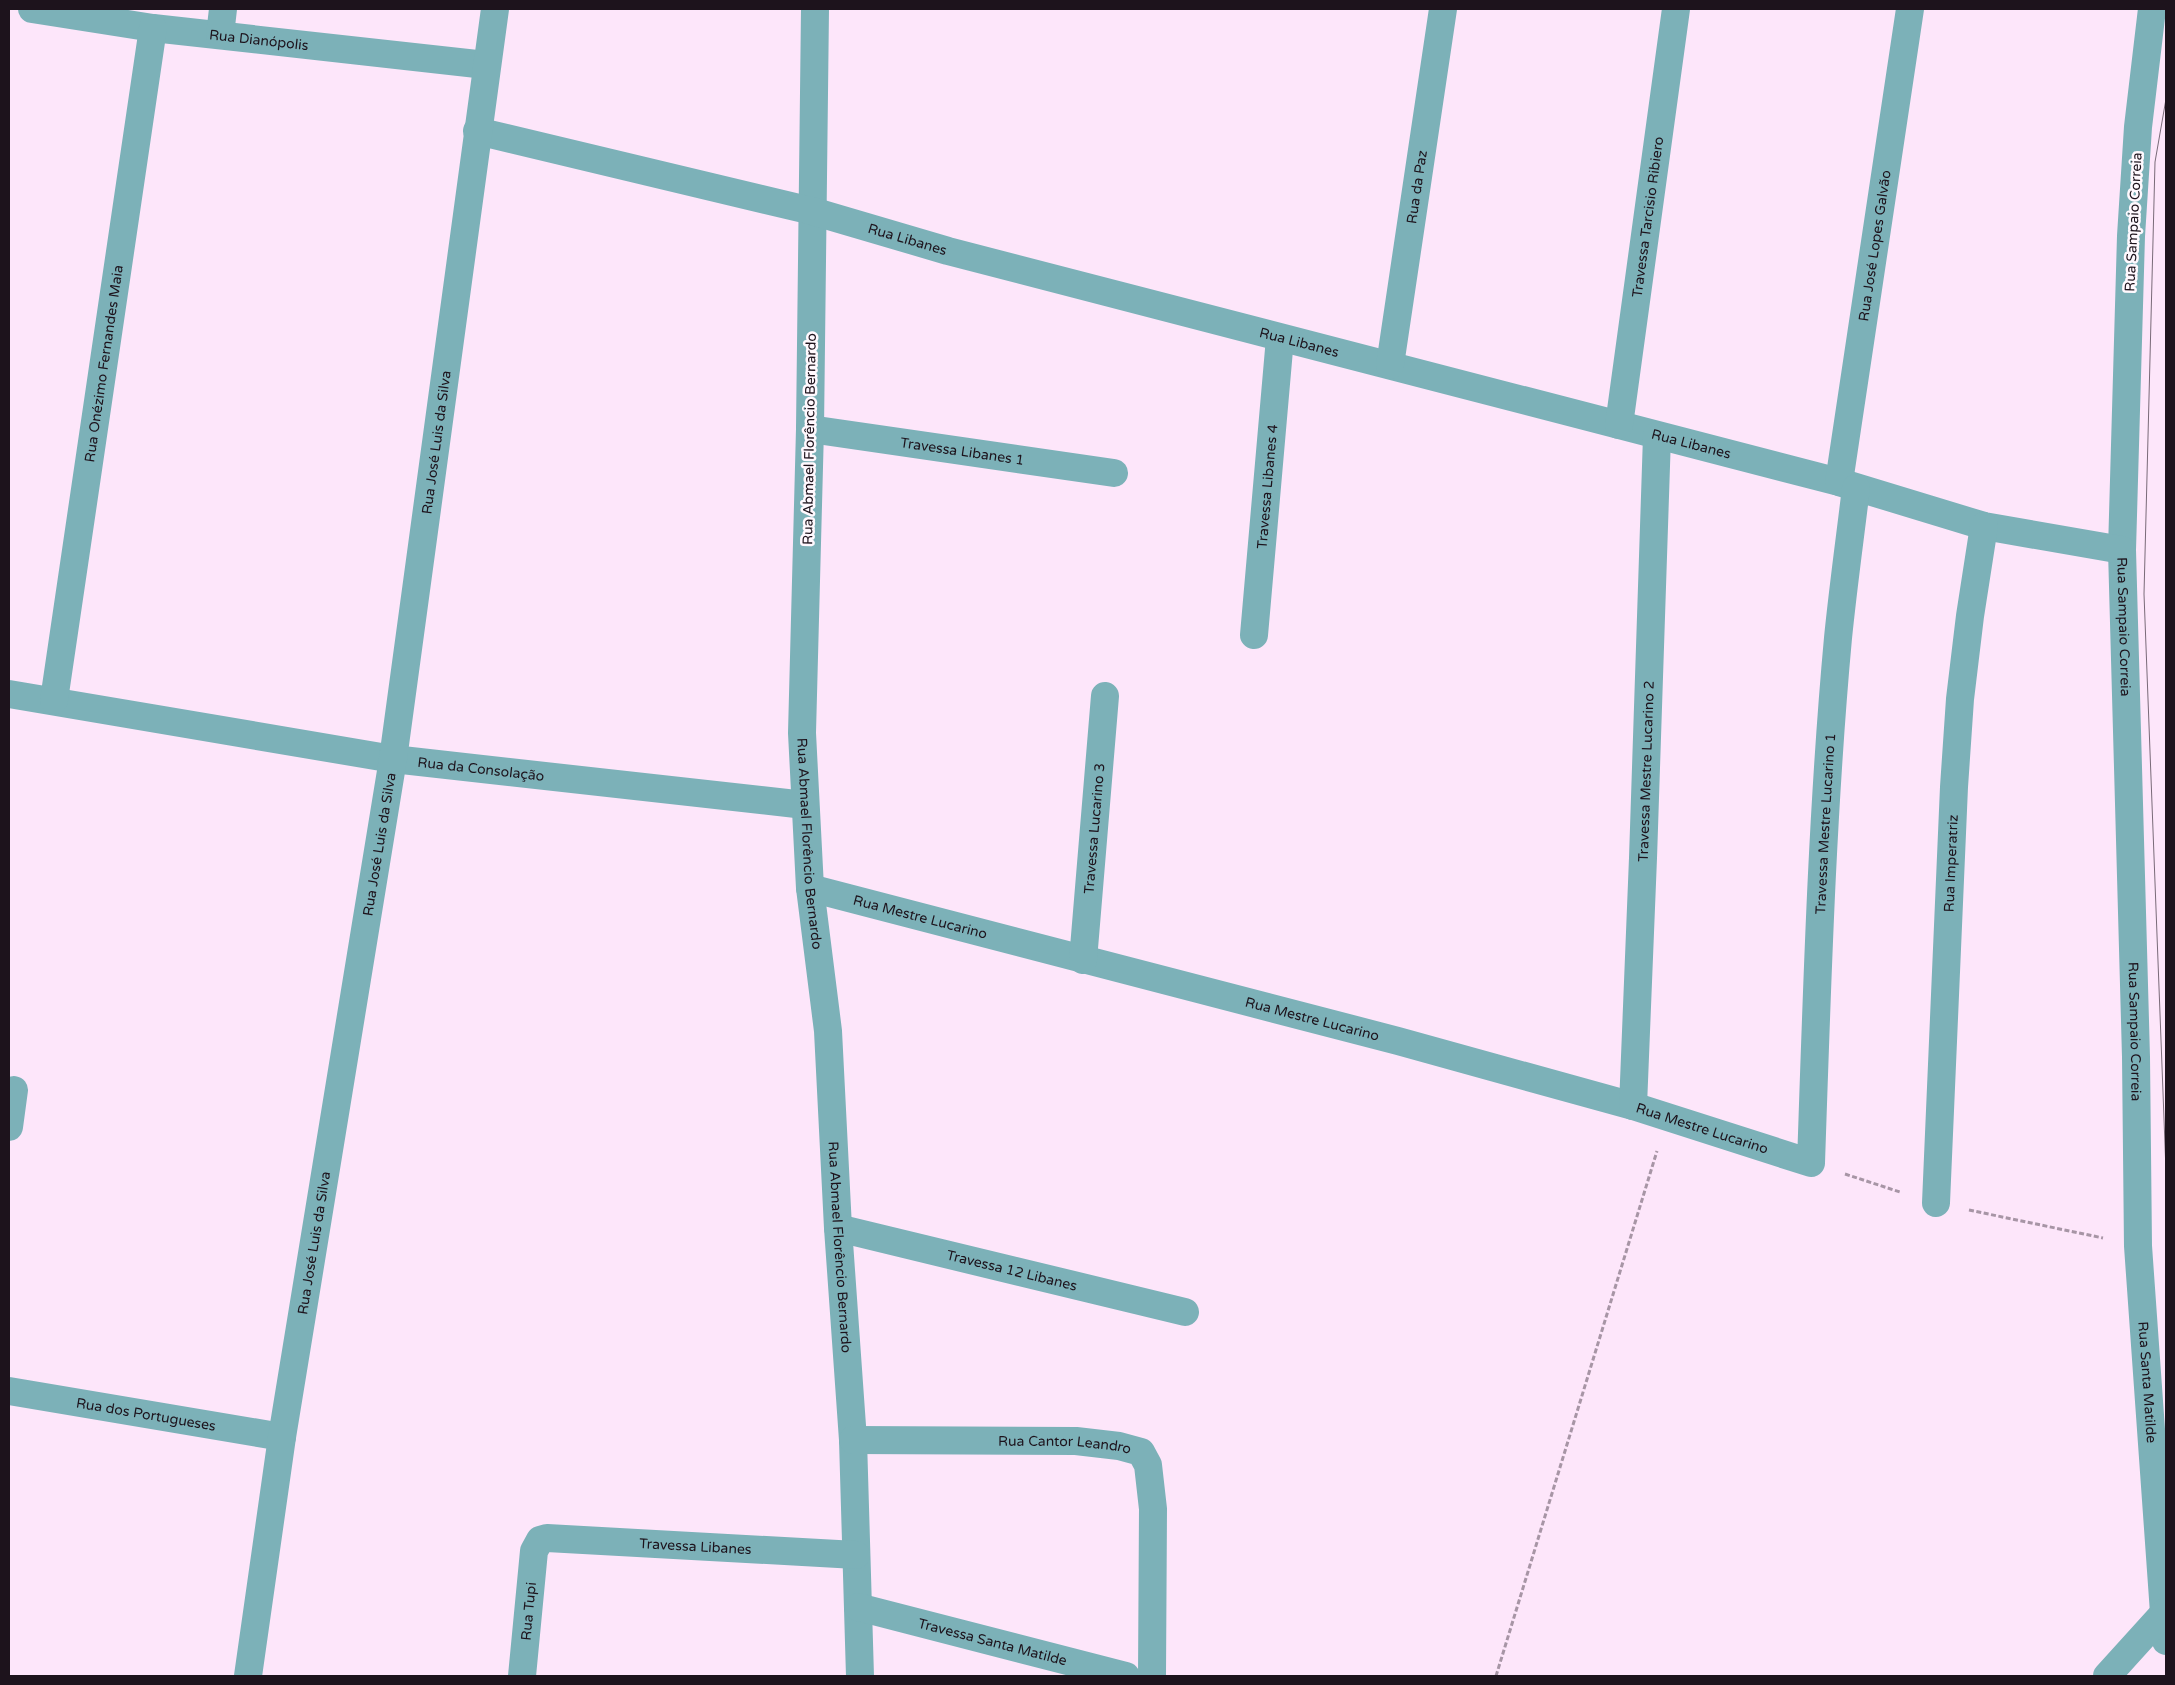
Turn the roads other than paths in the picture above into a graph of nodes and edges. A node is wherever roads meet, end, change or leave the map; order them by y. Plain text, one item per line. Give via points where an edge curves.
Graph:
1 (32, 9) edge
2 (495, 9) edge
3 (816, 9) edge
4 (1443, 9) edge
5 (1676, 9) edge
6 (1910, 9) edge
7 (2152, 9) edge
8 (222, 22) edge
9 (153, 28) junction
10 (486, 66) junction
11 (477, 130) junction
12 (812, 211) junction
13 (1280, 338) junction
14 (1390, 365) junction
15 (1619, 425) junction
16 (810, 429) junction
17 (1657, 436) junction
18 (1114, 473) dead end
19 (1847, 485) junction
20 (1984, 526) junction
21 (2122, 550) junction
22 (1254, 635) dead end
23 (9, 694) edge
24 (1104, 696) dead end
25 (54, 700) junction
26 (394, 759) junction
27 (805, 805) junction
28 (810, 888) junction
29 (1083, 960) junction
30 (14, 1090) dead end
31 (1632, 1106) junction
32 (9, 1127) edge
33 (1811, 1163) joint
34 (1936, 1203) dead end
35 (838, 1228) junction
36 (2138, 1246) joint
37 (1185, 1312) dead end
38 (9, 1391) edge
39 (282, 1437) junction
40 (853, 1440) junction
41 (536, 1545) joint
42 (856, 1555) junction
43 (858, 1607) junction
44 (2165, 1612) junction
45 (2166, 1641) edge
46 (248, 1676) edge
47 (522, 1676) edge
48 (860, 1676) edge
49 (1126, 1676) edge
50 (1152, 1676) edge
51 (2107, 1676) edge

1 - 9 street, Rua Dianópolis
2 - 10 street, Rua José Luis da Silva
3 - 12 street, Rua Abmael Florêncio Bernardo
4 - 14 street, Rua da Paz
5 - 15 street, Travessa Tarcisio Ribiero
6 - 19 street, Rua José Lopes Galvão
7 - 21 street, Rua Sampaio Correia via 2138,127 2131,236
8 - 9 street, Rua Dianópolis
8 - 10 street, Rua Dianópolis
9 - 25 street, Rua Onézimo Fernandes Maia
10 - 11 street, Rua José Luis da Silva
11 - 12 street, Rua Libanes
11 - 26 street, Rua José Luis da Silva
12 - 13 street, Rua Libanes via 948,251
12 - 16 street, Rua Abmael Florêncio Bernardo
13 - 14 street, Rua Libanes
13 - 22 street, Travessa Libanes 4
14 - 15 street, Rua Libanes
15 - 17 street, Rua Libanes
16 - 18 street, Travessa Libanes 1
16 - 27 street, Rua Abmael Florêncio Bernardo via 802,733
17 - 19 street, Rua Libanes
17 - 31 street, Travessa Mestre Lucarino 2
19 - 20 street, Rua Libanes
19 - 33 street, Travessa Mestre Lucarino 1 via 1818,952
20 - 21 street, Rua Libanes
20 - 34 street, Rua Imperatriz via 1970,616 1957,738
21 - 36 street, Rua Sampaio Correia
23 - 25 street, Rua da Consolação
24 - 29 street, Travessa Lucarino 3
25 - 26 street, Rua da Consolação
26 - 27 street, Rua da Consolação
26 - 39 street, Rua José Luis da Silva
27 - 28 street, Rua Abmael Florêncio Bernardo
28 - 29 street, Rua Mestre Lucarino
28 - 35 street, Rua Abmael Florêncio Bernardo via 828,1031
29 - 31 street, Rua Mestre Lucarino via 1398,1041
30 - 32 street
31 - 33 street, Rua Mestre Lucarino
35 - 37 street, Travessa 12 Libanes
35 - 40 street, Rua Abmael Florêncio Bernardo
36 - 44 street, Rua Santa Matilde
38 - 39 street, Rua dos Portugueses
39 - 46 street, Rua José Luis da Silva
40 - 42 street, Rua Abmael Florêncio Bernardo
40 - 50 street, Rua Cantor Leandro via 1076,1441 1141,1452 1148,1465 1153,1509
41 - 42 street, Travessa Libanes via 540,1540 554,1537
41 - 47 street, Rua Tupi
42 - 43 street, Rua Abmael Florêncio Bernardo
43 - 48 street, Rua Abmael Florêncio Bernardo
43 - 49 street, Travessa Santa Matilde
44 - 45 street, Rua Santa Matilde
44 - 51 street

